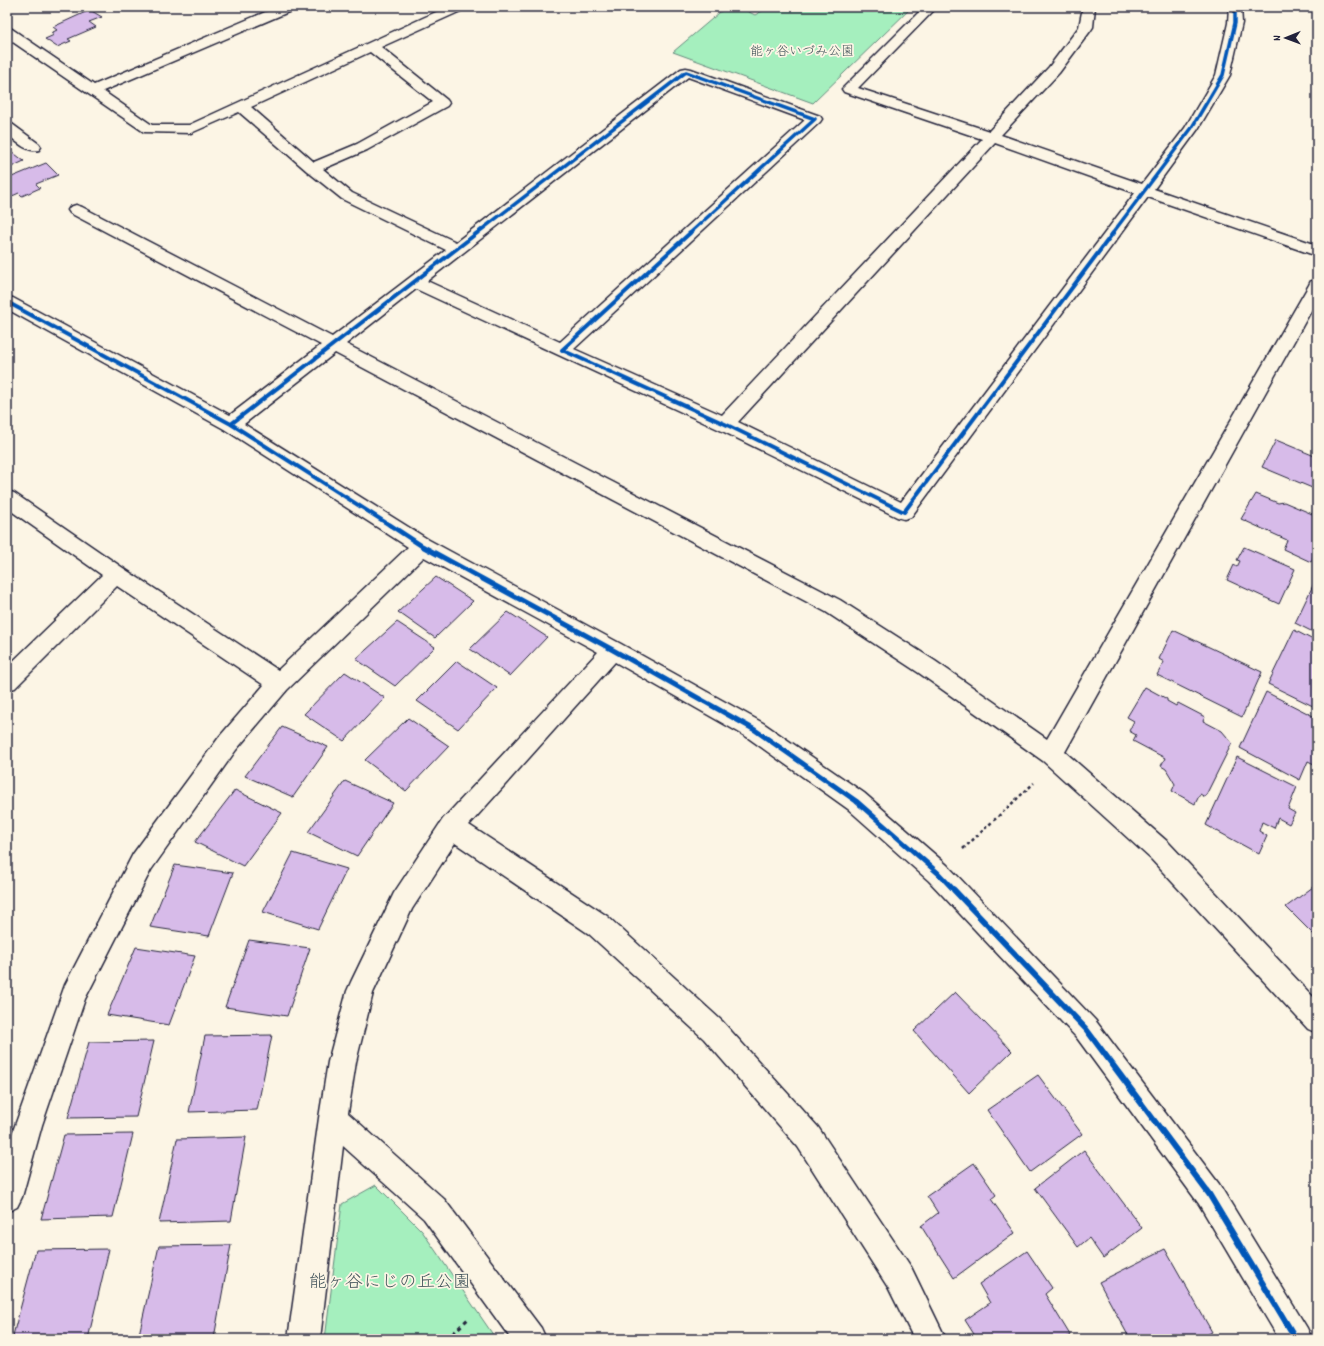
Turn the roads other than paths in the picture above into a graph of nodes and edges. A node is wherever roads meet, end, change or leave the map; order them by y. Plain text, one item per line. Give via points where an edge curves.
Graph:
1 (288, 7) edge
2 (458, 7) edge
3 (931, 7) edge
4 (1089, 7) edge
5 (1235, 7) edge
6 (7, 32) edge
7 (372, 47) junction
8 (94, 90) junction
9 (242, 107) junction
10 (7, 127) edge
11 (992, 137) junction
12 (34, 147) dead end
13 (312, 168) junction
14 (1145, 191) junction
15 (76, 210) dead end
16 (457, 249) junction
17 (1317, 251) edge
18 (415, 282) junction
19 (1317, 284) edge
20 (7, 302) edge
21 (334, 344) junction
22 (562, 350) junction
23 (230, 424) junction
24 (725, 424) junction
25 (7, 498) edge
26 (422, 546) junction
27 (116, 574) junction
28 (613, 650) junction
29 (7, 681) edge
30 (280, 683) junction
31 (1051, 754) junction
32 (452, 827) junction
33 (1317, 1020) edge
34 (333, 1118) junction
35 (7, 1197) edge
36 (304, 1339) edge
37 (530, 1339) edge
38 (930, 1339) edge
39 (1296, 1339) edge

1 - 8 street
2 - 7 street
3 - 11 street via 849,89
4 - 11 street via 1086,27 1054,70
5 - 14 street via 1235,23 1223,75 1191,129
6 - 8 street
7 - 9 street
7 - 13 street via 442,103 362,147
8 - 9 street via 149,129 191,129
9 - 13 street
10 - 12 street
11 - 14 street
11 - 24 street
13 - 16 street via 348,196
14 - 17 street
14 - 24 street via 904,512
15 - 21 street
16 - 18 street
16 - 22 street via 686,72 815,119
18 - 21 street
18 - 22 street
19 - 31 street
20 - 23 street
21 - 23 street
21 - 31 street via 833,606 927,667
22 - 24 street
23 - 26 street
25 - 27 street
26 - 28 street
26 - 30 street
27 - 29 street
27 - 30 street
28 - 32 street
28 - 39 street via 755,730 856,801 938,873 1086,1029 1209,1194
30 - 35 street via 228,744 142,862 74,994 28,1125
31 - 33 street via 1160,851
32 - 34 street via 403,901 360,991 342,1062
32 - 38 street via 598,925 713,1030 808,1137 900,1278
34 - 36 street
34 - 37 street via 434,1209

